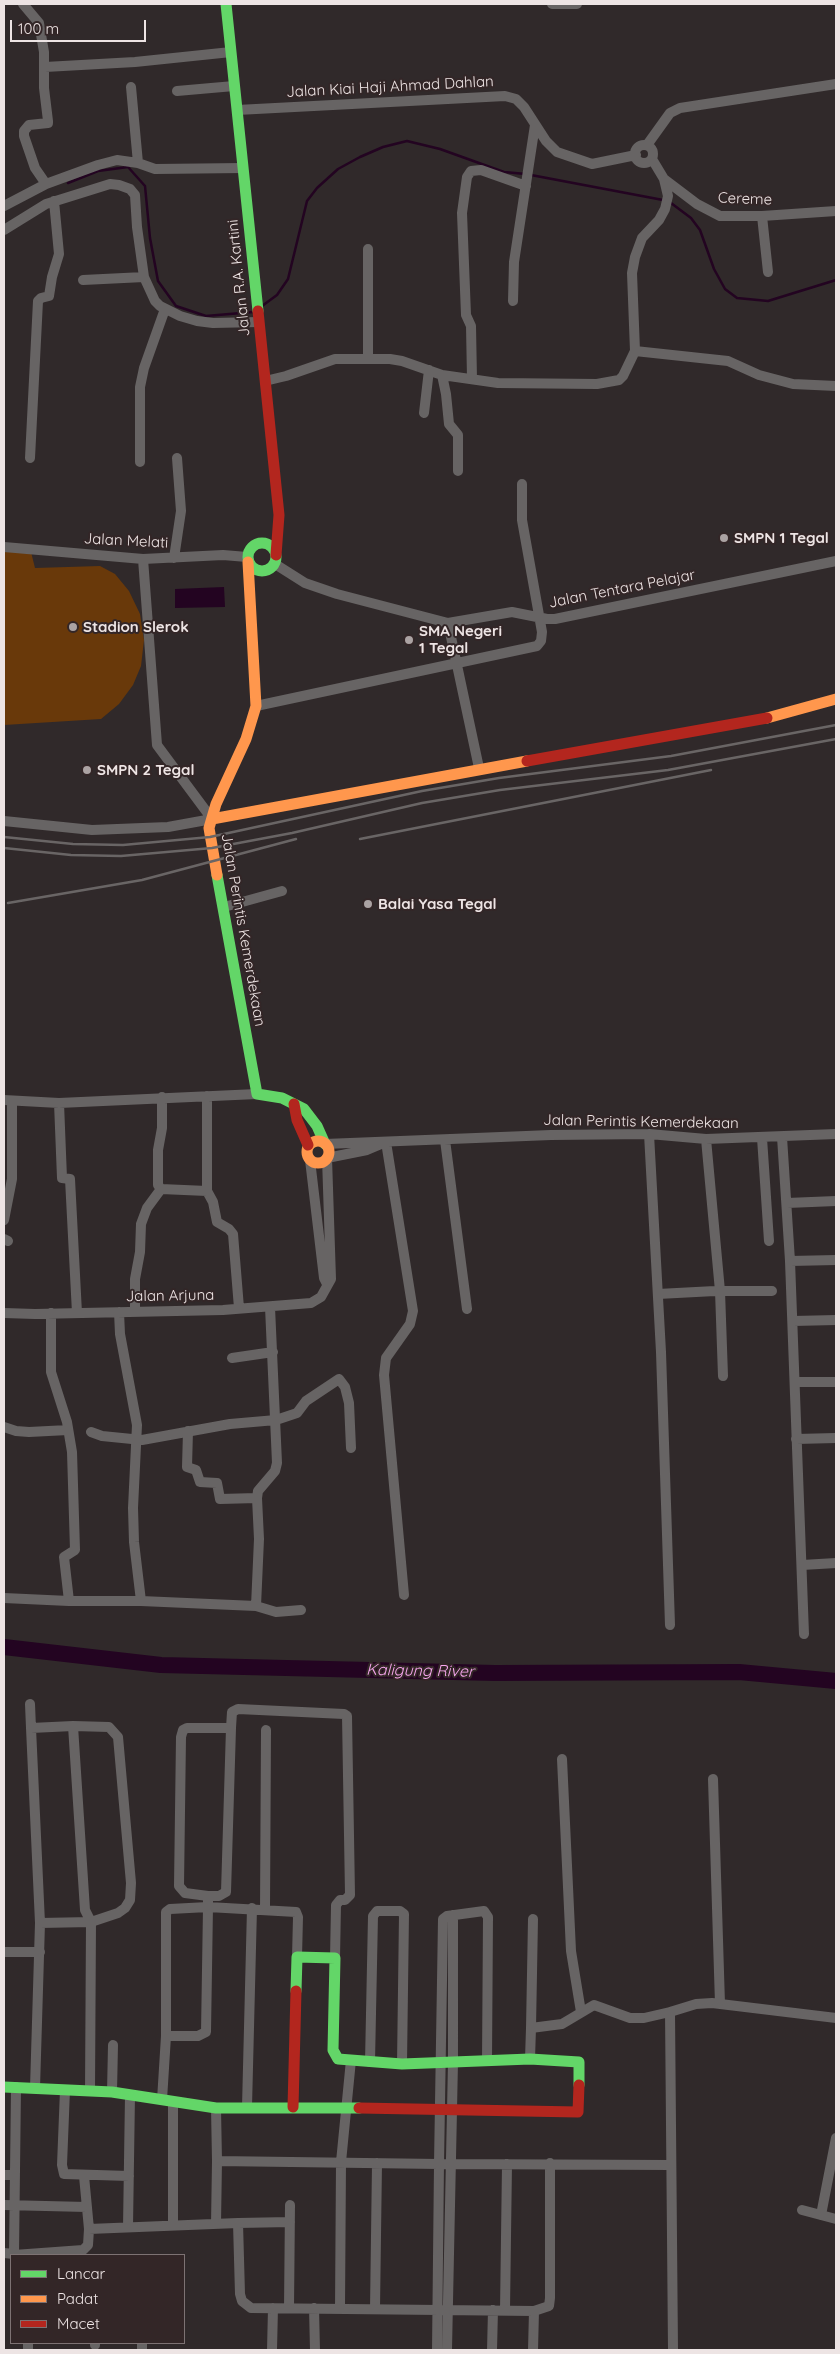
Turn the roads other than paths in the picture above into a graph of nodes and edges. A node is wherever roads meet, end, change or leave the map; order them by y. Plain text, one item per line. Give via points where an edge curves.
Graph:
1 (23, 4) edge
2 (226, 4) edge
3 (552, 4) edge
4 (577, 4) edge
5 (231, 52) junction
6 (44, 68) junction
7 (836, 84) edge
8 (234, 86) junction
9 (131, 87) dead end
10 (177, 92) dead end
11 (237, 110) junction
12 (535, 125) junction
13 (647, 145) junction
14 (636, 156) junction
15 (652, 159) junction
16 (138, 163) junction
17 (243, 168) junction
18 (664, 179) junction
19 (526, 182) junction
20 (46, 184) junction
21 (54, 201) junction
22 (4, 206) edge
23 (836, 211) edge
24 (762, 216) junction
25 (4, 230) edge
26 (368, 249) dead end
27 (768, 272) dead end
28 (144, 277) junction
29 (83, 280) dead end
30 (512, 301) dead end
31 (165, 309) junction
32 (258, 320) junction
33 (635, 351) junction
34 (368, 359) junction
35 (429, 370) junction
36 (442, 374) junction
37 (472, 379) junction
38 (265, 381) junction
39 (836, 386) edge
40 (424, 413) dead end
41 (30, 458) dead end
42 (176, 458) dead end
43 (140, 462) dead end
44 (458, 471) dead end
45 (522, 484) dead end
46 (278, 516) junction
47 (258, 543) junction
48 (4, 547) edge
49 (174, 558) junction
50 (143, 559) junction
51 (248, 560) junction
52 (836, 561) edge
53 (274, 562) junction
54 (249, 601) junction
55 (539, 617) junction
56 (448, 623) junction
57 (455, 664) junction
58 (836, 700) edge
59 (256, 706) junction
60 (479, 768) junction
61 (212, 819) junction
62 (4, 821) edge
63 (282, 890) dead end
64 (224, 907) junction
65 (257, 1094) junction
66 (207, 1096) junction
67 (162, 1097) junction
68 (8, 1101) edge
69 (59, 1103) junction
70 (294, 1104) junction
71 (650, 1134) junction
72 (836, 1134) edge
73 (782, 1137) junction
74 (762, 1138) junction
75 (706, 1139) junction
76 (445, 1140) junction
77 (386, 1142) junction
78 (325, 1144) junction
79 (308, 1146) junction
80 (327, 1158) junction
81 (310, 1160) junction
82 (161, 1189) junction
83 (207, 1191) junction
84 (836, 1201) edge
85 (787, 1203) junction
86 (4, 1220) edge
87 (769, 1241) dead end
88 (836, 1260) edge
89 (790, 1261) junction
90 (327, 1284) junction
91 (720, 1291) junction
92 (772, 1291) dead end
93 (658, 1294) junction
94 (270, 1307) junction
95 (239, 1308) junction
96 (467, 1309) dead end
97 (77, 1312) junction
98 (119, 1312) junction
99 (135, 1312) junction
100 (4, 1313) edge
101 (51, 1313) junction
102 (836, 1320) edge
103 (793, 1321) junction
104 (273, 1352) junction
105 (232, 1358) dead end
106 (723, 1376) dead end
107 (794, 1382) junction
108 (836, 1382) edge
109 (276, 1420) junction
110 (4, 1427) edge
111 (68, 1430) junction
112 (188, 1431) junction
113 (91, 1432) dead end
114 (836, 1438) edge
115 (796, 1439) junction
116 (137, 1440) junction
117 (351, 1448) dead end
118 (257, 1498) junction
119 (836, 1563) edge
120 (802, 1564) junction
121 (404, 1595) dead end
122 (4, 1598) edge
123 (69, 1601) junction
124 (141, 1601) junction
125 (256, 1606) junction
126 (301, 1610) dead end
127 (670, 1625) dead end
128 (804, 1634) dead end
129 (30, 1704) dead end
130 (73, 1726) junction
131 (31, 1728) junction
132 (231, 1728) junction
133 (266, 1730) dead end
134 (562, 1759) dead end
135 (713, 1779) dead end
136 (208, 1901) junction
137 (252, 1908) junction
138 (265, 1909) junction
139 (533, 1919) dead end
140 (91, 1922) junction
141 (40, 1923) junction
142 (4, 1952) edge
143 (40, 1952) junction
144 (297, 1957) junction
145 (335, 1958) junction
146 (720, 2004) junction
147 (581, 2012) junction
148 (670, 2012) junction
149 (836, 2018) edge
150 (531, 2028) junction
151 (166, 2036) junction
152 (113, 2044) dead end
153 (530, 2059) junction
154 (350, 2060) junction
155 (370, 2062) junction
156 (448, 2062) junction
157 (487, 2062) junction
158 (402, 2064) junction
159 (4, 2087) edge
160 (16, 2087) junction
161 (36, 2088) junction
162 (65, 2090) junction
163 (90, 2092) junction
164 (112, 2092) junction
165 (130, 2095) junction
166 (168, 2102) junction
167 (247, 2107) junction
168 (293, 2107) junction
169 (216, 2108) junction
170 (347, 2108) junction
171 (446, 2108) junction
172 (836, 2138) edge
173 (217, 2161) junction
174 (341, 2162) junction
175 (377, 2162) junction
176 (550, 2163) junction
177 (439, 2164) junction
178 (451, 2164) junction
179 (507, 2164) junction
180 (671, 2165) junction
181 (4, 2175) edge
182 (15, 2175) junction
183 (84, 2176) junction
184 (129, 2176) junction
185 (4, 2205) edge
186 (15, 2205) junction
187 (290, 2205) dead end
188 (87, 2207) junction
189 (438, 2209) junction
190 (450, 2209) junction
191 (802, 2210) dead end
192 (821, 2215) junction
193 (836, 2219) edge
194 (290, 2222) junction
195 (238, 2223) junction
196 (216, 2224) junction
197 (173, 2225) junction
198 (128, 2227) junction
199 (89, 2229) junction
200 (11, 2254) edge
201 (272, 2308) junction
202 (289, 2308) junction
203 (314, 2308) junction
204 (340, 2308) junction
205 (375, 2309) junction
206 (442, 2309) junction
207 (493, 2310) junction
208 (505, 2310) junction
209 (534, 2310) junction
210 (272, 2350) edge
211 (314, 2350) edge
212 (437, 2350) edge
213 (447, 2350) edge
214 (492, 2350) edge
215 (533, 2350) edge
216 (672, 2350) edge

1 - 6 street via 39,23
2 - 5 street, Jalan R.A. Kartini
3 - 4 street
5 - 6 street
5 - 8 street, Jalan R.A. Kartini
6 - 20 street via 48,123 29,125 24,136 35,168
7 - 13 street via 680,108 670,113
8 - 10 street
8 - 11 street, Jalan R.A. Kartini
9 - 16 street
11 - 12 street, Jalan Kiai Haji Ahmad Dahlan via 506,96 516,99
11 - 17 street, Jalan R.A. Kartini
12 - 14 street, Jalan Kiai Haji Ahmad Dahlan via 557,152 578,161 592,164
12 - 19 street
13 - 14 street via 640,146
13 - 15 street via 653,152
14 - 15 street, Jalan Kiai Haji Ahmad Dahlan via 642,163
15 - 18 street
16 - 17 street via 155,169
16 - 20 street via 117,160
17 - 32 street, Jalan R.A. Kartini
18 - 24 street, Cereme via 713,214
18 - 33 street via 668,196 665,209 642,238 635,257 632,282
19 - 30 street via 514,262
19 - 37 street via 481,170 471,171 467,177 462,212
20 - 22 street
21 - 25 street
21 - 28 street via 110,184 130,189 136,201
21 - 41 street via 59,254 50,296 38,302
23 - 24 street, Cereme
24 - 27 street
26 - 34 street
28 - 29 street
28 - 31 street via 155,301
31 - 32 street via 197,321 213,323
31 - 43 street via 140,387
32 - 38 street, Jalan R.A. Kartini
33 - 37 street via 622,376 613,382 519,385
33 - 39 street via 728,361 759,375 793,384
34 - 35 street via 402,361
34 - 38 street via 334,359
35 - 36 street
35 - 40 street
36 - 37 street
36 - 44 street via 449,424 458,435
38 - 46 street, Jalan R.A. Kartini
42 - 49 street via 181,511
45 - 55 street via 522,520
46 - 47 street via 270,532
46 - 53 street, Jalan R.A. Kartini
47 - 51 street via 250,548
47 - 53 street via 268,544 275,550
48 - 50 street, Jalan Melati
49 - 50 street, Jalan Melati
49 - 51 street, Jalan Melati via 223,555
50 - 61 street via 157,745
51 - 53 street via 258,571 268,570
51 - 54 street, Jalan Perintis Kemerdekaan
52 - 55 street, Jalan Tentara Pelajar via 556,619
53 - 54 street via 258,579
53 - 56 street, Jalan Tentara Pelajar via 305,583
54 - 59 street, Jalan Perintis Kemerdekaan
55 - 56 street, Jalan Tentara Pelajar via 512,612
55 - 57 street via 541,641 537,646
56 - 57 street
57 - 59 street
57 - 60 street
58 - 60 street via 781,715
59 - 61 street, Jalan Perintis Kemerdekaan via 246,739
60 - 61 street
61 - 62 street via 168,827 92,830
61 - 64 street, Jalan Perintis Kemerdekaan via 210,837
63 - 64 street
64 - 65 street, Jalan Perintis Kemerdekaan
65 - 66 street
65 - 70 street via 278,1096
66 - 67 street
66 - 83 street
67 - 69 street
67 - 82 street via 157,1179
68 - 69 street
68 - 86 street via 12,1179
69 - 97 street via 62,1178 70,1179
70 - 78 street via 311,1117
70 - 79 street
71 - 75 street, Jalan Perintis Kemerdekaan
71 - 76 street, Jalan Perintis Kemerdekaan
71 - 93 street
72 - 73 street, Jalan Perintis Kemerdekaan
73 - 74 street, Jalan Perintis Kemerdekaan
73 - 85 street
74 - 75 street, Jalan Perintis Kemerdekaan
74 - 87 street
75 - 91 street
76 - 77 street, Jalan Perintis Kemerdekaan
76 - 96 street
77 - 78 street, Jalan Perintis Kemerdekaan
77 - 80 street, Jalan Perintis Kemerdekaan via 368,1150
77 - 121 street via 413,1311 410,1324 386,1358 384,1375
78 - 79 street, Jalan Perintis Kemerdekaan via 318,1141
78 - 80 street
79 - 81 street
80 - 81 street, Jalan Perintis Kemerdekaan via 317,1162
80 - 90 street via 331,1279
81 - 90 street
82 - 83 street
82 - 99 street via 147,1208 142,1224 135,1279
83 - 95 street via 218,1222 233,1234
84 - 85 street
85 - 89 street
88 - 89 street
89 - 103 street
90 - 94 street, Jalan Arjuna via 321,1297 311,1303
91 - 92 street
91 - 93 street
91 - 106 street
93 - 127 street
94 - 95 street, Jalan Arjuna
94 - 104 street
95 - 99 street, Jalan Arjuna
97 - 98 street, Jalan Arjuna
97 - 101 street, Jalan Arjuna
98 - 99 street, Jalan Arjuna
98 - 116 street
100 - 101 street, Jalan Arjuna
101 - 111 street via 51,1372
102 - 103 street
103 - 107 street
104 - 105 street
104 - 109 street
107 - 108 street
107 - 115 street
109 - 112 street
109 - 117 street via 297,1413 306,1401 340,1379 346,1387 349,1403
109 - 118 street via 277,1463 275,1471 258,1491
110 - 111 street via 29,1432
111 - 123 street via 75,1550 64,1558
112 - 116 street
112 - 118 street via 187,1467 196,1470 200,1482 217,1483 220,1499
113 - 116 street
114 - 115 street
115 - 120 street
116 - 124 street via 133,1508
118 - 125 street
119 - 120 street
120 - 128 street
122 - 123 street
123 - 124 street
124 - 125 street
125 - 126 street via 276,1612
129 - 131 street
130 - 131 street
130 - 140 street via 84,1910
130 - 140 street via 109,1727 116,1732 123,1787 130,1900 118,1913
131 - 141 street
132 - 136 street via 226,1892
132 - 136 street via 187,1728 181,1737 179,1886 184,1893
132 - 145 street via 232,1712 238,1709 348,1716 350,1895 336,1905
133 - 138 street
134 - 147 street via 571,1951
135 - 146 street
136 - 137 street
136 - 151 street via 165,1914
136 - 151 street via 206,2032 198,2036
137 - 138 street
137 - 167 street
138 - 144 street via 296,1912
139 - 150 street
140 - 141 street
140 - 163 street
141 - 143 street
142 - 143 street
143 - 161 street
144 - 145 street
144 - 168 street
145 - 154 street via 334,2054 338,2059
146 - 148 street via 696,2004
146 - 149 street
147 - 148 street via 594,2005 630,2018
147 - 150 street via 562,2024
148 - 180 street
150 - 153 street
151 - 166 street
152 - 164 street
153 - 157 street
153 - 171 street via 579,2062 578,2112
154 - 155 street
154 - 170 street
155 - 158 street
155 - 158 street via 373,1916 377,1911 400,1911 404,1914
156 - 157 street
156 - 157 street via 443,1919 484,1912 488,1917
156 - 158 street
156 - 171 street
159 - 160 street
160 - 161 street
160 - 182 street
161 - 162 street
162 - 163 street
162 - 183 street via 63,2170 66,2176
163 - 164 street
164 - 165 street
165 - 166 street
165 - 184 street
166 - 169 street
166 - 197 street
167 - 168 street
167 - 169 street
168 - 170 street
169 - 173 street
170 - 171 street
170 - 174 street
171 - 177 street
171 - 178 street
172 - 192 street
173 - 174 street
173 - 196 street
174 - 175 street
174 - 204 street
175 - 177 street
175 - 205 street
176 - 179 street
176 - 180 street
176 - 209 street via 550,2298 549,2306
177 - 178 street
177 - 189 street
178 - 179 street
178 - 190 street
179 - 208 street
180 - 216 street
181 - 182 street
182 - 186 street
183 - 184 street
183 - 188 street
184 - 198 street
185 - 186 street
186 - 188 street
186 - 200 street
187 - 194 street
188 - 199 street
189 - 190 street
189 - 206 street
190 - 206 street
191 - 192 street
192 - 193 street
194 - 195 street
194 - 202 street
195 - 196 street
195 - 201 street via 242,2301 251,2308
196 - 197 street
197 - 198 street
198 - 199 street
199 - 200 street via 88,2245 83,2250
201 - 202 street
201 - 210 street
202 - 203 street
203 - 204 street
203 - 211 street
204 - 205 street
205 - 206 street
206 - 207 street
206 - 212 street
206 - 213 street
207 - 208 street
207 - 214 street
208 - 209 street
209 - 215 street

